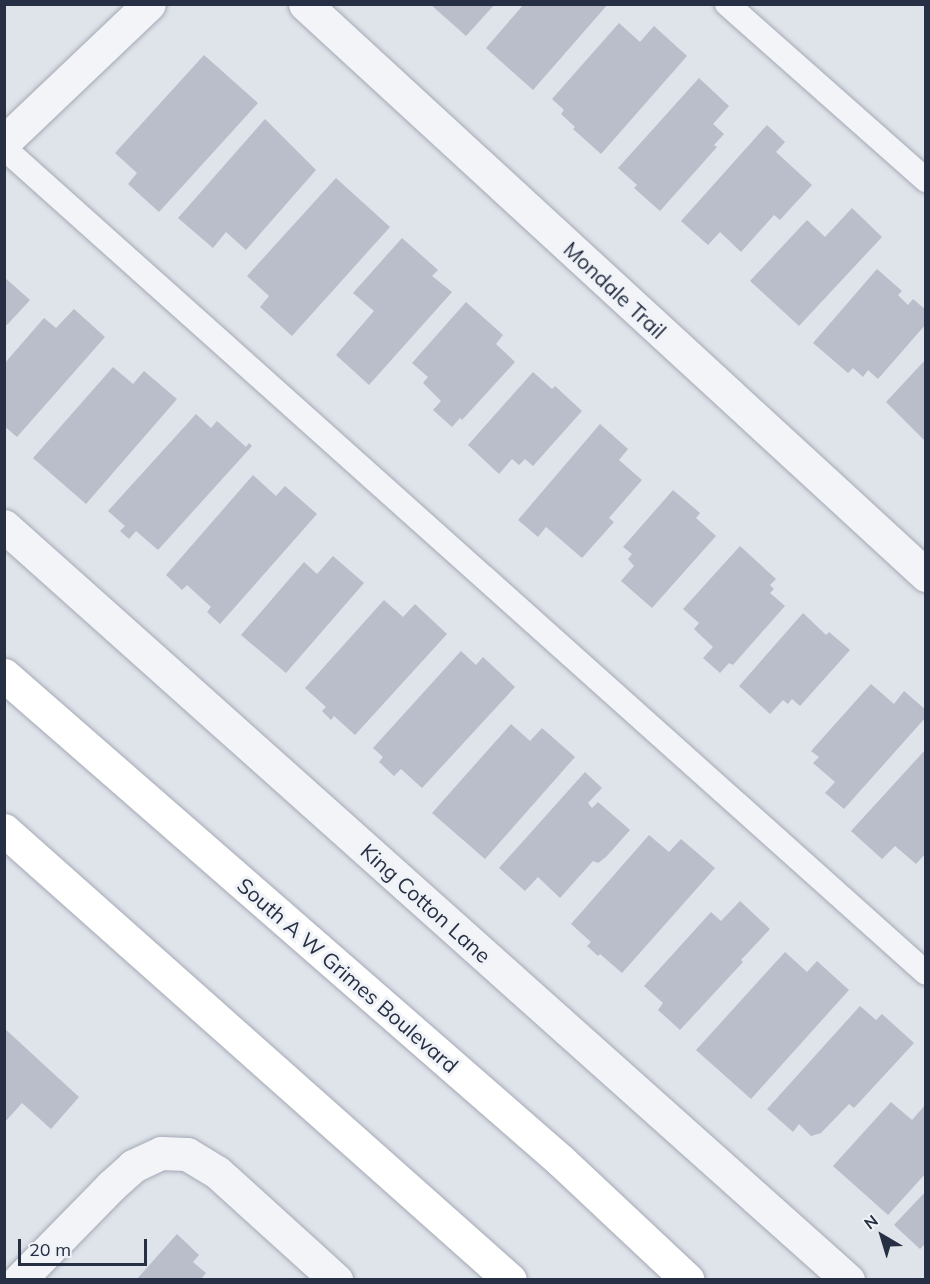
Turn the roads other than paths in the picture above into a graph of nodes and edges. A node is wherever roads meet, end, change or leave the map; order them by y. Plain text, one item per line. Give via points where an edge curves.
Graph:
1 (149, 4) edge
2 (305, 4) edge
3 (727, 4) edge
4 (4, 142) edge
5 (4, 148) edge
6 (926, 180) edge
7 (4, 526) edge
8 (926, 575) edge
9 (4, 675) edge
10 (6, 833) edge
11 (926, 973) edge
12 (19, 1280) edge
13 (336, 1280) edge
14 (510, 1280) edge
15 (688, 1280) edge
16 (848, 1280) edge

1 - 4 street
2 - 8 street, Mondale Trail
3 - 6 lane
5 - 11 lane
7 - 16 street, King Cotton Lane
9 - 15 main road, South A W Grimes Boulevard via 560,1160
10 - 14 main road
12 - 13 street via 133,1166 161,1153 187,1154 217,1172

